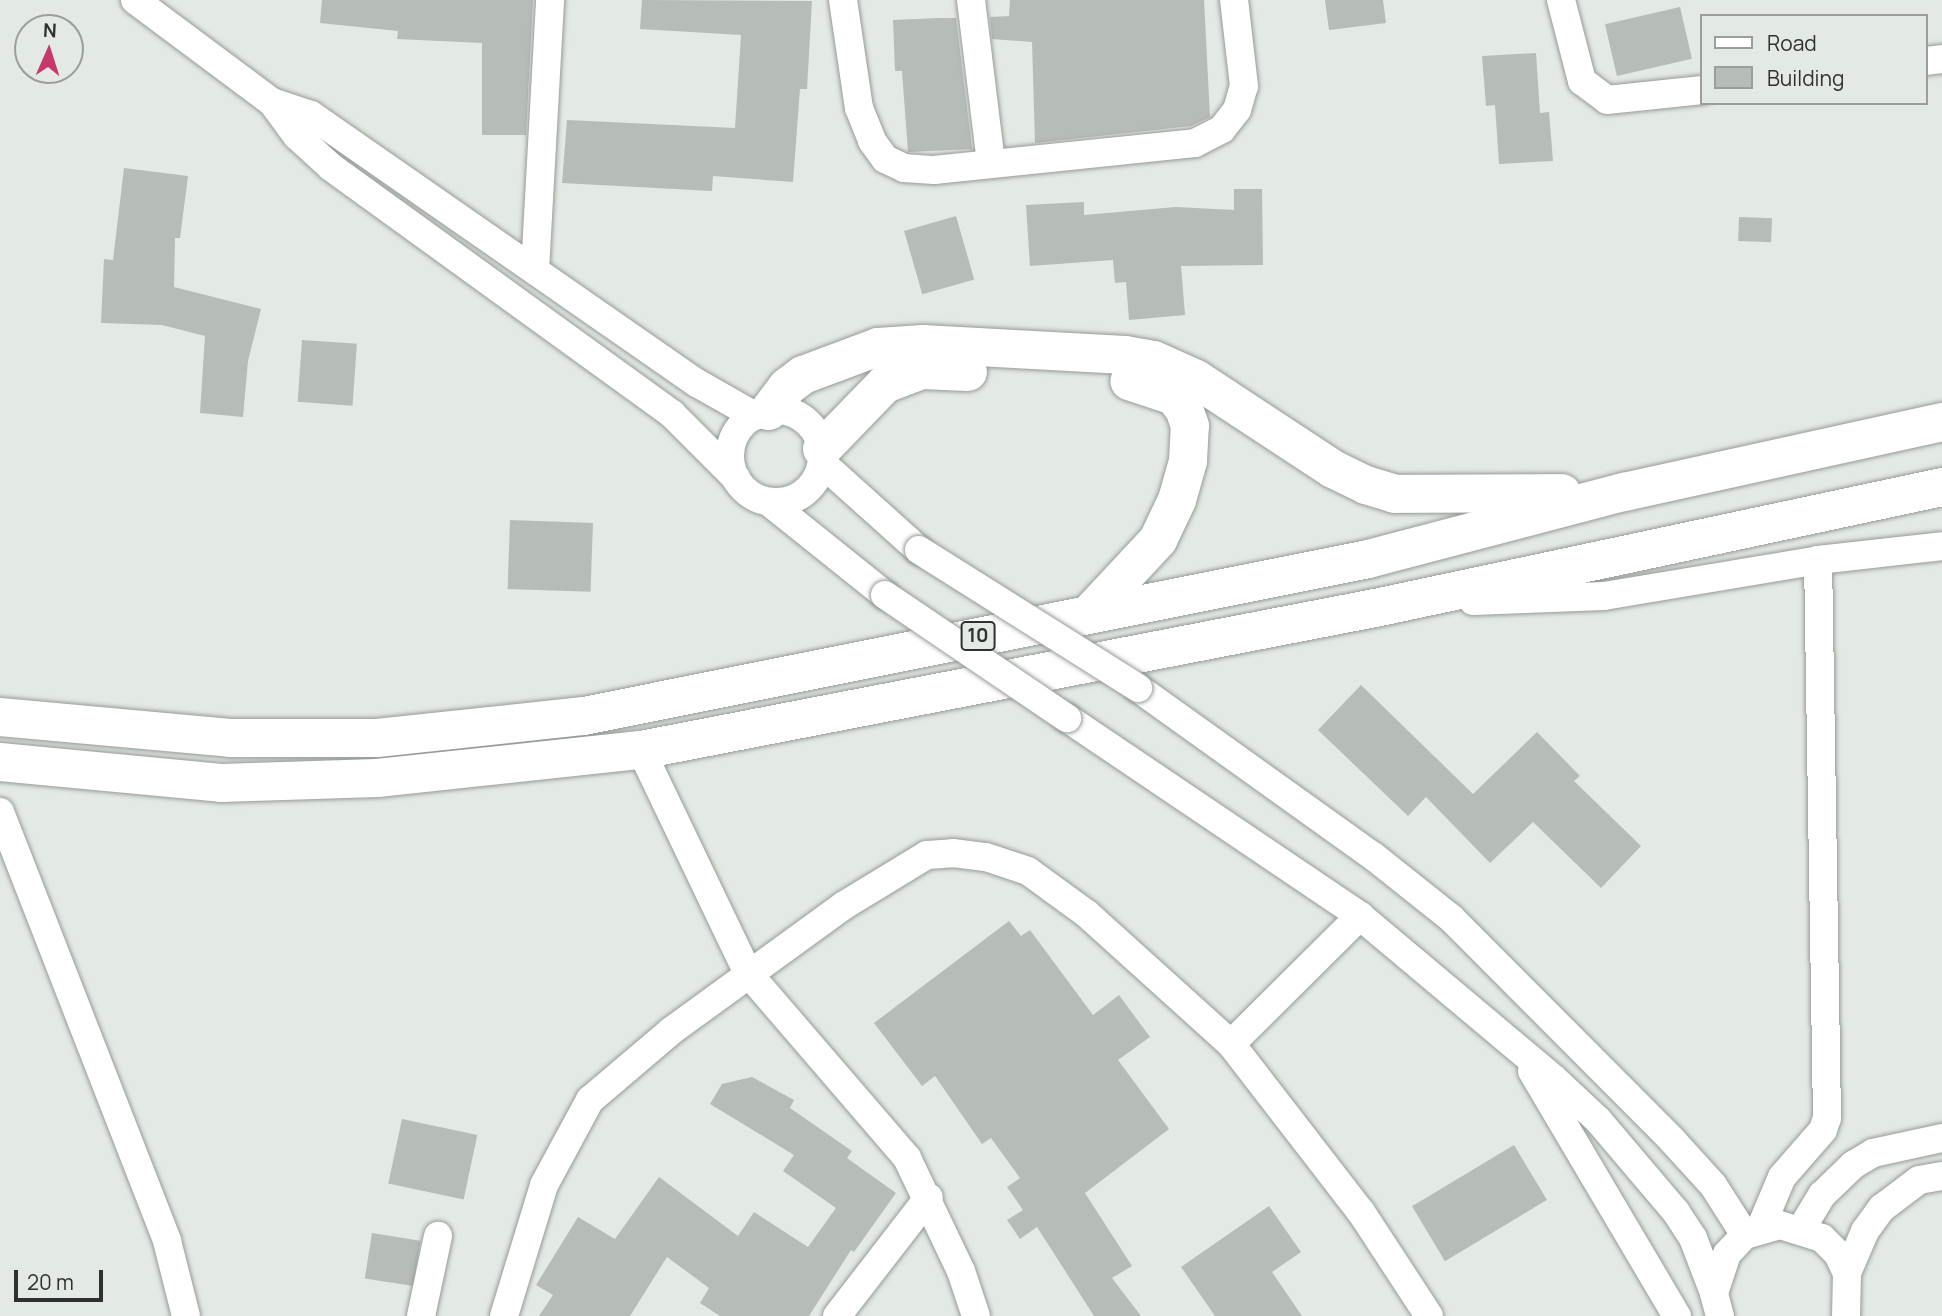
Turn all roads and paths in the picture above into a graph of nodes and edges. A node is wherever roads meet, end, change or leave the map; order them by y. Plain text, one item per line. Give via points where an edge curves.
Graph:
1 (135, 0) edge
2 (550, 0) edge
3 (843, 0) edge
4 (971, 0) edge
5 (1234, 0) edge
6 (1561, 0) edge
7 (1700, 90) edge
8 (272, 102) junction
9 (991, 164) junction
10 (535, 270) junction
11 (762, 413) junction
12 (1942, 422) edge
13 (822, 456) junction
14 (736, 478) junction
15 (1942, 487) edge
16 (1624, 492) junction
17 (769, 502) junction
18 (1942, 546) edge
19 (1818, 560) junction
20 (1380, 607) junction
21 (1090, 613) junction
22 (0, 717) edge
23 (641, 750) junction
24 (0, 762) edge
25 (0, 813) edge
26 (1360, 916) junction
27 (748, 973) junction
28 (1231, 1044) junction
29 (1518, 1048) junction
30 (1942, 1138) edge
31 (1942, 1176) edge
32 (929, 1197) junction
33 (1802, 1228) junction
34 (1753, 1232) junction
35 (438, 1236) dead end
36 (1847, 1273) junction
37 (1717, 1304) edge
38 (186, 1316) edge
39 (421, 1316) edge
40 (504, 1316) edge
41 (837, 1316) edge
42 (976, 1316) edge
43 (1429, 1316) edge
44 (1677, 1316) edge
45 (1846, 1316) edge

1 - 8 street
2 - 10 street
3 - 9 street via 859,108 885,159 904,168 934,170
4 - 9 street
5 - 9 street via 1244,86 1237,110 1223,129 1195,143
6 - 7 street via 1582,81 1607,100
8 - 10 street via 311,115
8 - 14 street via 297,136 331,167 672,414
10 - 11 street via 697,383
11 - 13 street via 797,415 809,424
11 - 14 street via 735,436 731,464
11 - 16 highway via 803,374 878,347 923,344 1114,354 1154,360 1196,379 1334,469 1395,494
12 - 16 highway, 10
13 - 17 street via 818,477 798,497
13 - 21 highway via 885,384 922,370 1116,378 1174,396 1190,426 1188,461 1177,500 1158,540
13 - 34 street, bridge via 919,550 1138,688 1373,856 1451,918 1697,1167
14 - 17 street via 744,489
15 - 20 highway, 10
16 - 21 highway, 10 via 1368,559
17 - 26 street, bridge via 885,595
18 - 19 street
19 - 20 street via 1604,596
19 - 34 street via 1828,1104 1823,1130 1782,1177
20 - 23 highway, 10
21 - 22 highway, 10 via 584,716 494,728 377,738 230,738
23 - 24 highway, 10 via 377,778 221,783
23 - 27 street
25 - 38 street via 167,1241
26 - 28 street
26 - 29 street
27 - 28 street via 887,877 927,855 986,857 1028,871 1087,914
27 - 32 street via 879,1121
27 - 40 street via 590,1100 544,1185
28 - 43 street via 1361,1212
29 - 37 street via 1598,1120 1644,1172 1693,1238
29 - 44 street
30 - 33 street via 1873,1153 1853,1165 1822,1195
31 - 36 street via 1919,1180 1882,1208 1865,1231
32 - 41 street
32 - 42 street
33 - 34 street via 1780,1225
33 - 36 street via 1822,1238 1838,1254
34 - 37 street via 1727,1254
35 - 39 street
36 - 45 street via 1850,1296

